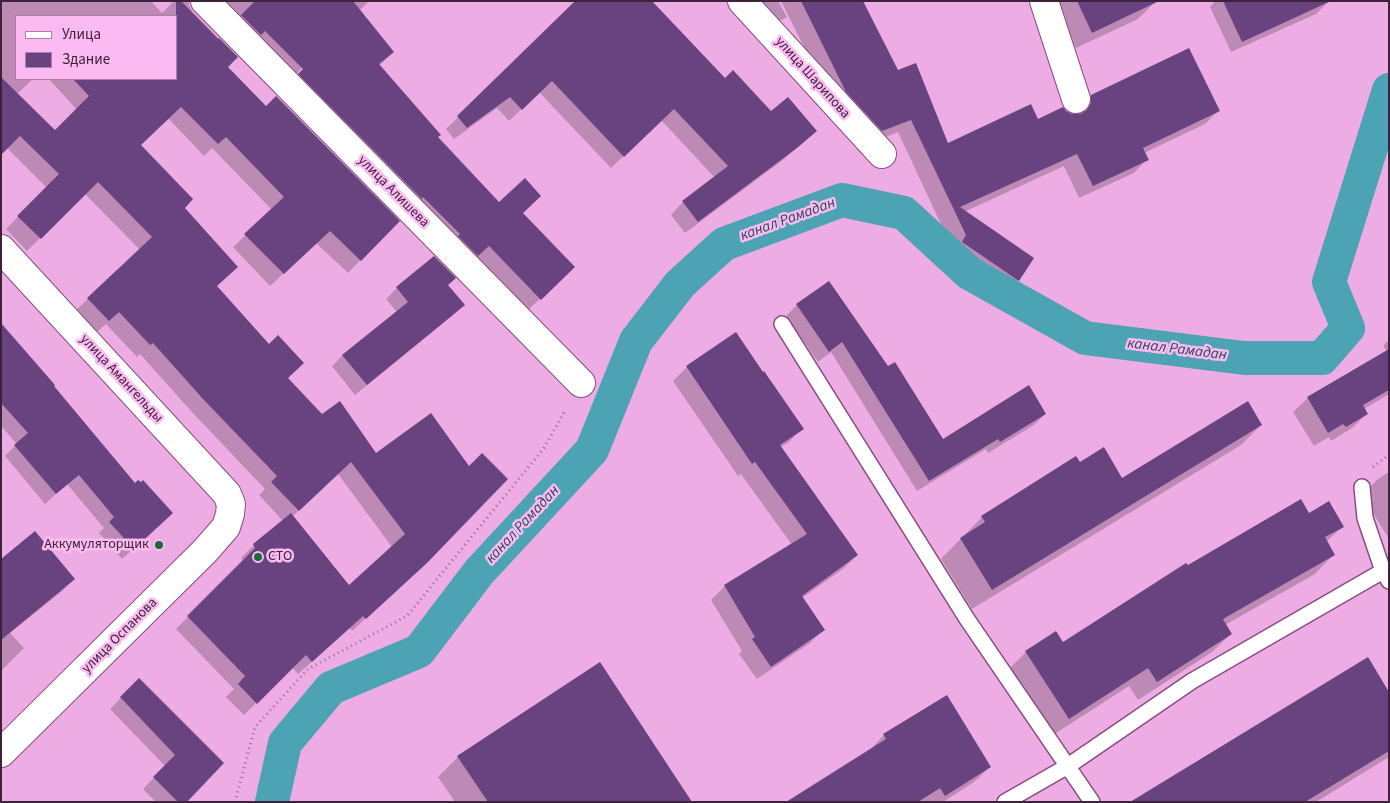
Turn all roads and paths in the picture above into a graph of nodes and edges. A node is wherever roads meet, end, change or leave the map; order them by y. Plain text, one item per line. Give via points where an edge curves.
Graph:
1 (205, 1) edge
2 (742, 1) edge
3 (1044, 1) edge
4 (1076, 99) dead end
5 (882, 154) dead end
6 (1, 249) edge
7 (782, 324) dead end
8 (582, 383) joint
9 (1362, 487) dead end
10 (230, 514) joint
11 (1386, 576) edge
12 (1, 753) edge
13 (1068, 766) junction
14 (235, 802) edge
15 (1005, 802) edge
16 (1092, 802) edge

1 - 8 street, улица Алишева
2 - 5 street, улица Шарипова
3 - 4 street
6 - 10 street, улица Амангельды via 227,494
7 - 13 lane via 967,619
8 - 14 path via 544,448 407,616 308,669 255,727
9 - 11 lane via 1365,518
10 - 12 street, улица Оспанова via 226,527 206,551
11 - 13 lane via 1192,681
13 - 15 lane
13 - 16 lane

